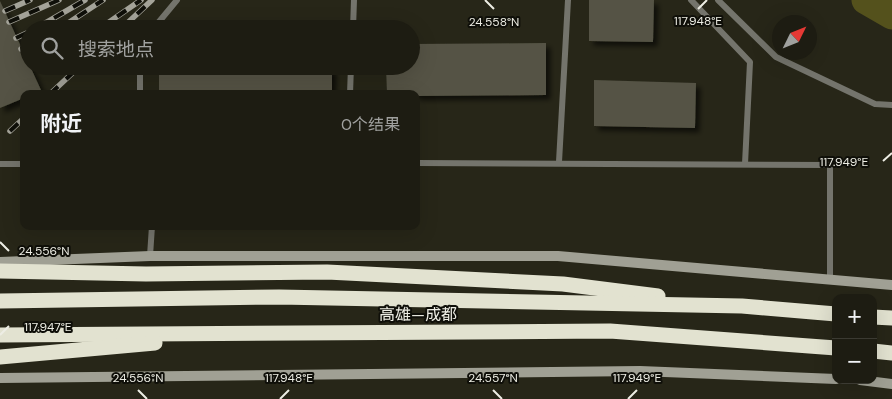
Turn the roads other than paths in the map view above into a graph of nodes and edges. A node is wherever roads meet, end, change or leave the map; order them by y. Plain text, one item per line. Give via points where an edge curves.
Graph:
1 (177, 0) edge
2 (354, 0) edge
3 (568, 0) edge
4 (691, 0) edge
5 (718, 0) edge
6 (160, 20) edge
7 (353, 20) edge
8 (140, 75) edge
9 (351, 75) edge
10 (140, 90) edge
11 (350, 90) edge
12 (892, 105) edge
13 (559, 162) junction
14 (420, 163) edge
15 (0, 164) edge
16 (20, 164) edge
17 (745, 164) junction
18 (152, 230) edge
19 (150, 256) junction
20 (0, 262) edge
21 (0, 271) edge
22 (830, 278) junction
23 (892, 285) edge
24 (0, 302) edge
25 (742, 306) junction
26 (832, 314) edge
27 (877, 317) edge
28 (892, 318) edge
29 (261, 333) junction
30 (0, 335) edge
31 (832, 348) edge
32 (877, 351) edge
33 (892, 353) edge
34 (0, 357) edge
35 (0, 378) edge
36 (832, 379) edge
37 (877, 382) edge
38 (892, 384) edge

1 - 6 lane
2 - 7 lane
3 - 13 lane
4 - 17 lane via 750,62
5 - 12 lane via 776,57 875,104
8 - 10 lane
9 - 11 lane
13 - 14 lane
13 - 17 lane
15 - 16 lane
17 - 22 lane via 830,165
18 - 19 lane
19 - 20 street
19 - 22 street via 558,256
21 - 25 highway via 146,274 327,272 563,284
22 - 23 street
24 - 25 highway, 高雄—成都 via 279,297
25 - 26 highway, 高雄—成都
27 - 28 highway
29 - 30 highway, 高雄—成都
29 - 31 highway, 高雄—成都 via 610,330
29 - 34 highway
32 - 33 highway
35 - 36 street via 640,371
37 - 38 street

